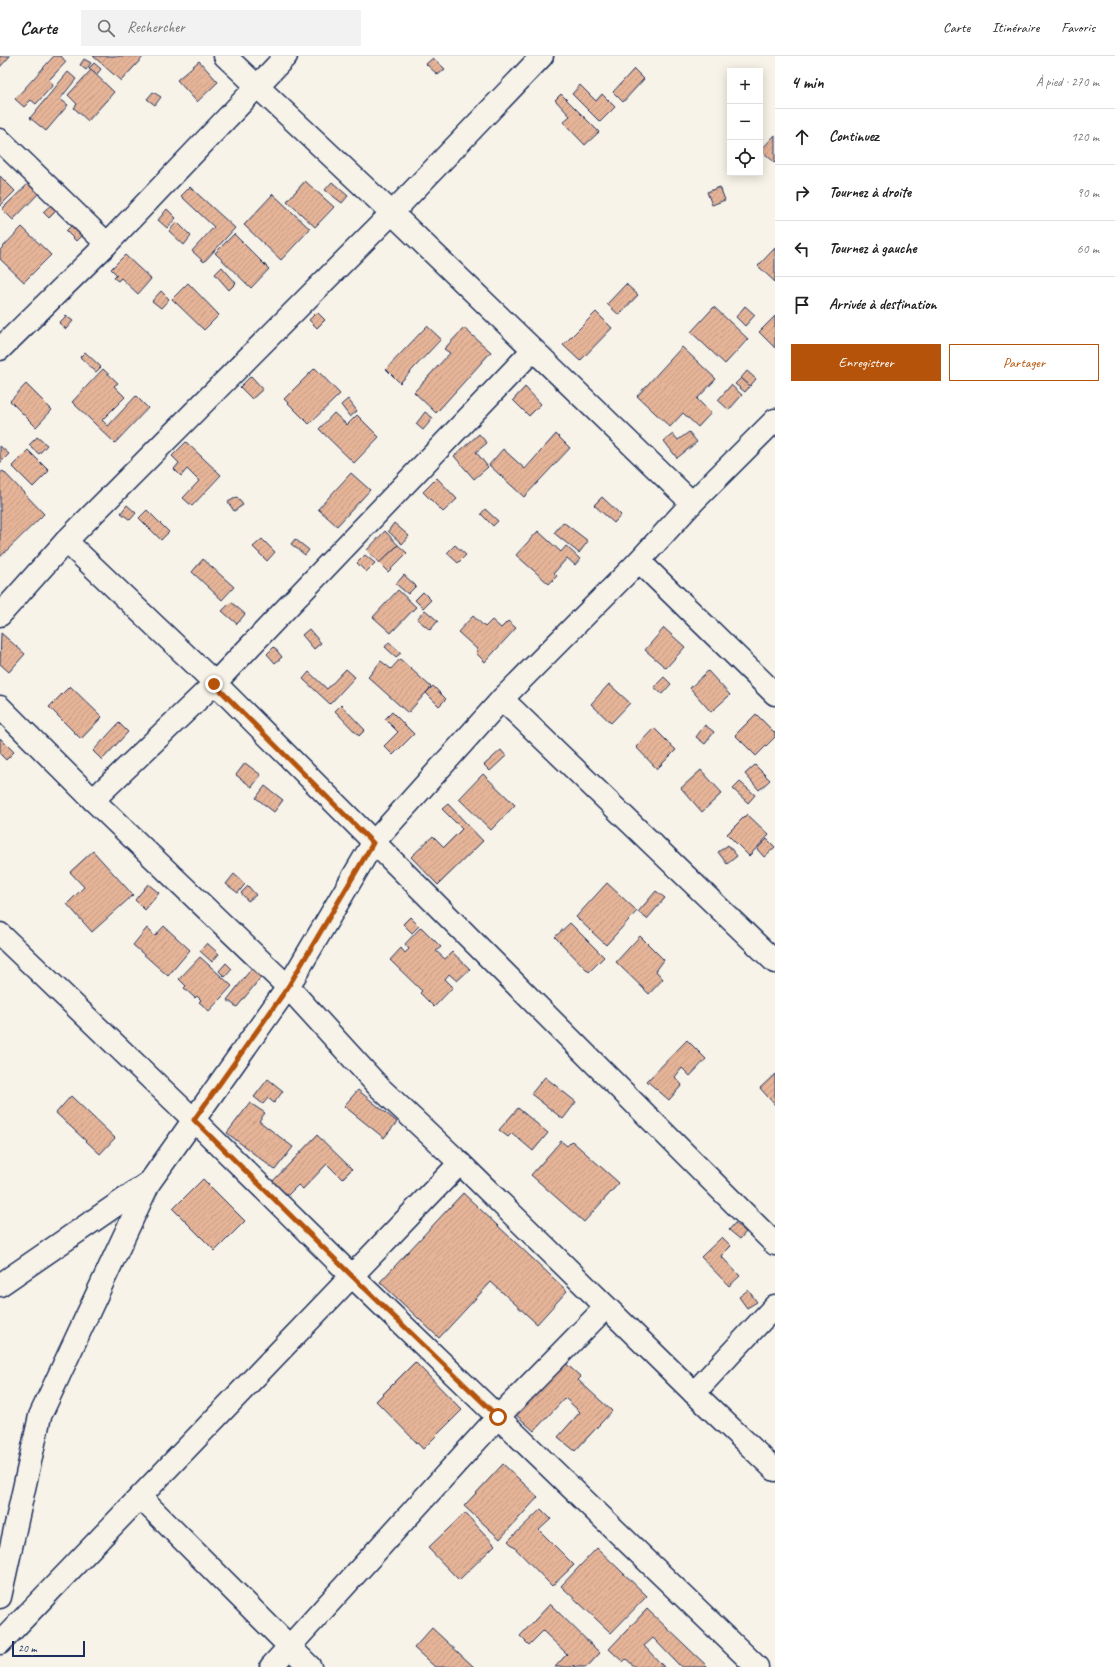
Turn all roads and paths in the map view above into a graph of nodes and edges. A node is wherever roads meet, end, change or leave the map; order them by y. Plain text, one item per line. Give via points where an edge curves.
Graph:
1 (225, 56) edge
2 (286, 56) edge
3 (542, 56) edge
4 (258, 87) junction
5 (0, 140) edge
6 (392, 213) junction
7 (106, 244) junction
8 (0, 349) edge
9 (533, 350) junction
10 (775, 420) edge
11 (692, 503) junction
12 (66, 541) junction
13 (639, 561) junction
14 (0, 615) edge
15 (214, 684) junction
16 (775, 694) edge
17 (502, 699) junction
18 (0, 707) edge
19 (93, 800) junction
20 (373, 843) junction
21 (0, 934) edge
22 (775, 961) edge
23 (288, 987) junction
24 (194, 1120) junction
25 (460, 1163) junction
26 (149, 1183) junction
27 (775, 1244) edge
28 (352, 1276) junction
29 (0, 1285) edge
30 (775, 1306) edge
31 (606, 1307) junction
32 (694, 1393) junction
33 (498, 1417) junction
34 (775, 1470) edge
35 (140, 1497) junction
36 (0, 1597) edge
37 (0, 1643) edge
38 (290, 1647) junction
39 (271, 1667) edge
40 (310, 1667) edge
41 (757, 1667) edge

1 - 4 street
2 - 4 street
3 - 6 street
4 - 6 street
4 - 7 street
5 - 7 street
6 - 9 street
6 - 12 street
7 - 8 street
9 - 11 street
9 - 15 street
10 - 11 street
11 - 13 street
12 - 14 street
12 - 15 street
13 - 16 street
13 - 17 street
15 - 19 street
15 - 20 street
17 - 20 street
17 - 22 street
18 - 19 street
19 - 23 street
20 - 23 street
20 - 27 street
21 - 24 street
23 - 24 street
23 - 25 street via 379,1086
24 - 26 street
24 - 28 street
25 - 28 street
25 - 31 street
26 - 29 street
26 - 36 street via 40,1416
28 - 33 street
28 - 35 street
30 - 32 street
31 - 32 street
31 - 33 street
32 - 34 street
33 - 38 street
33 - 41 street
35 - 37 street
35 - 38 street
38 - 39 street
38 - 40 street

